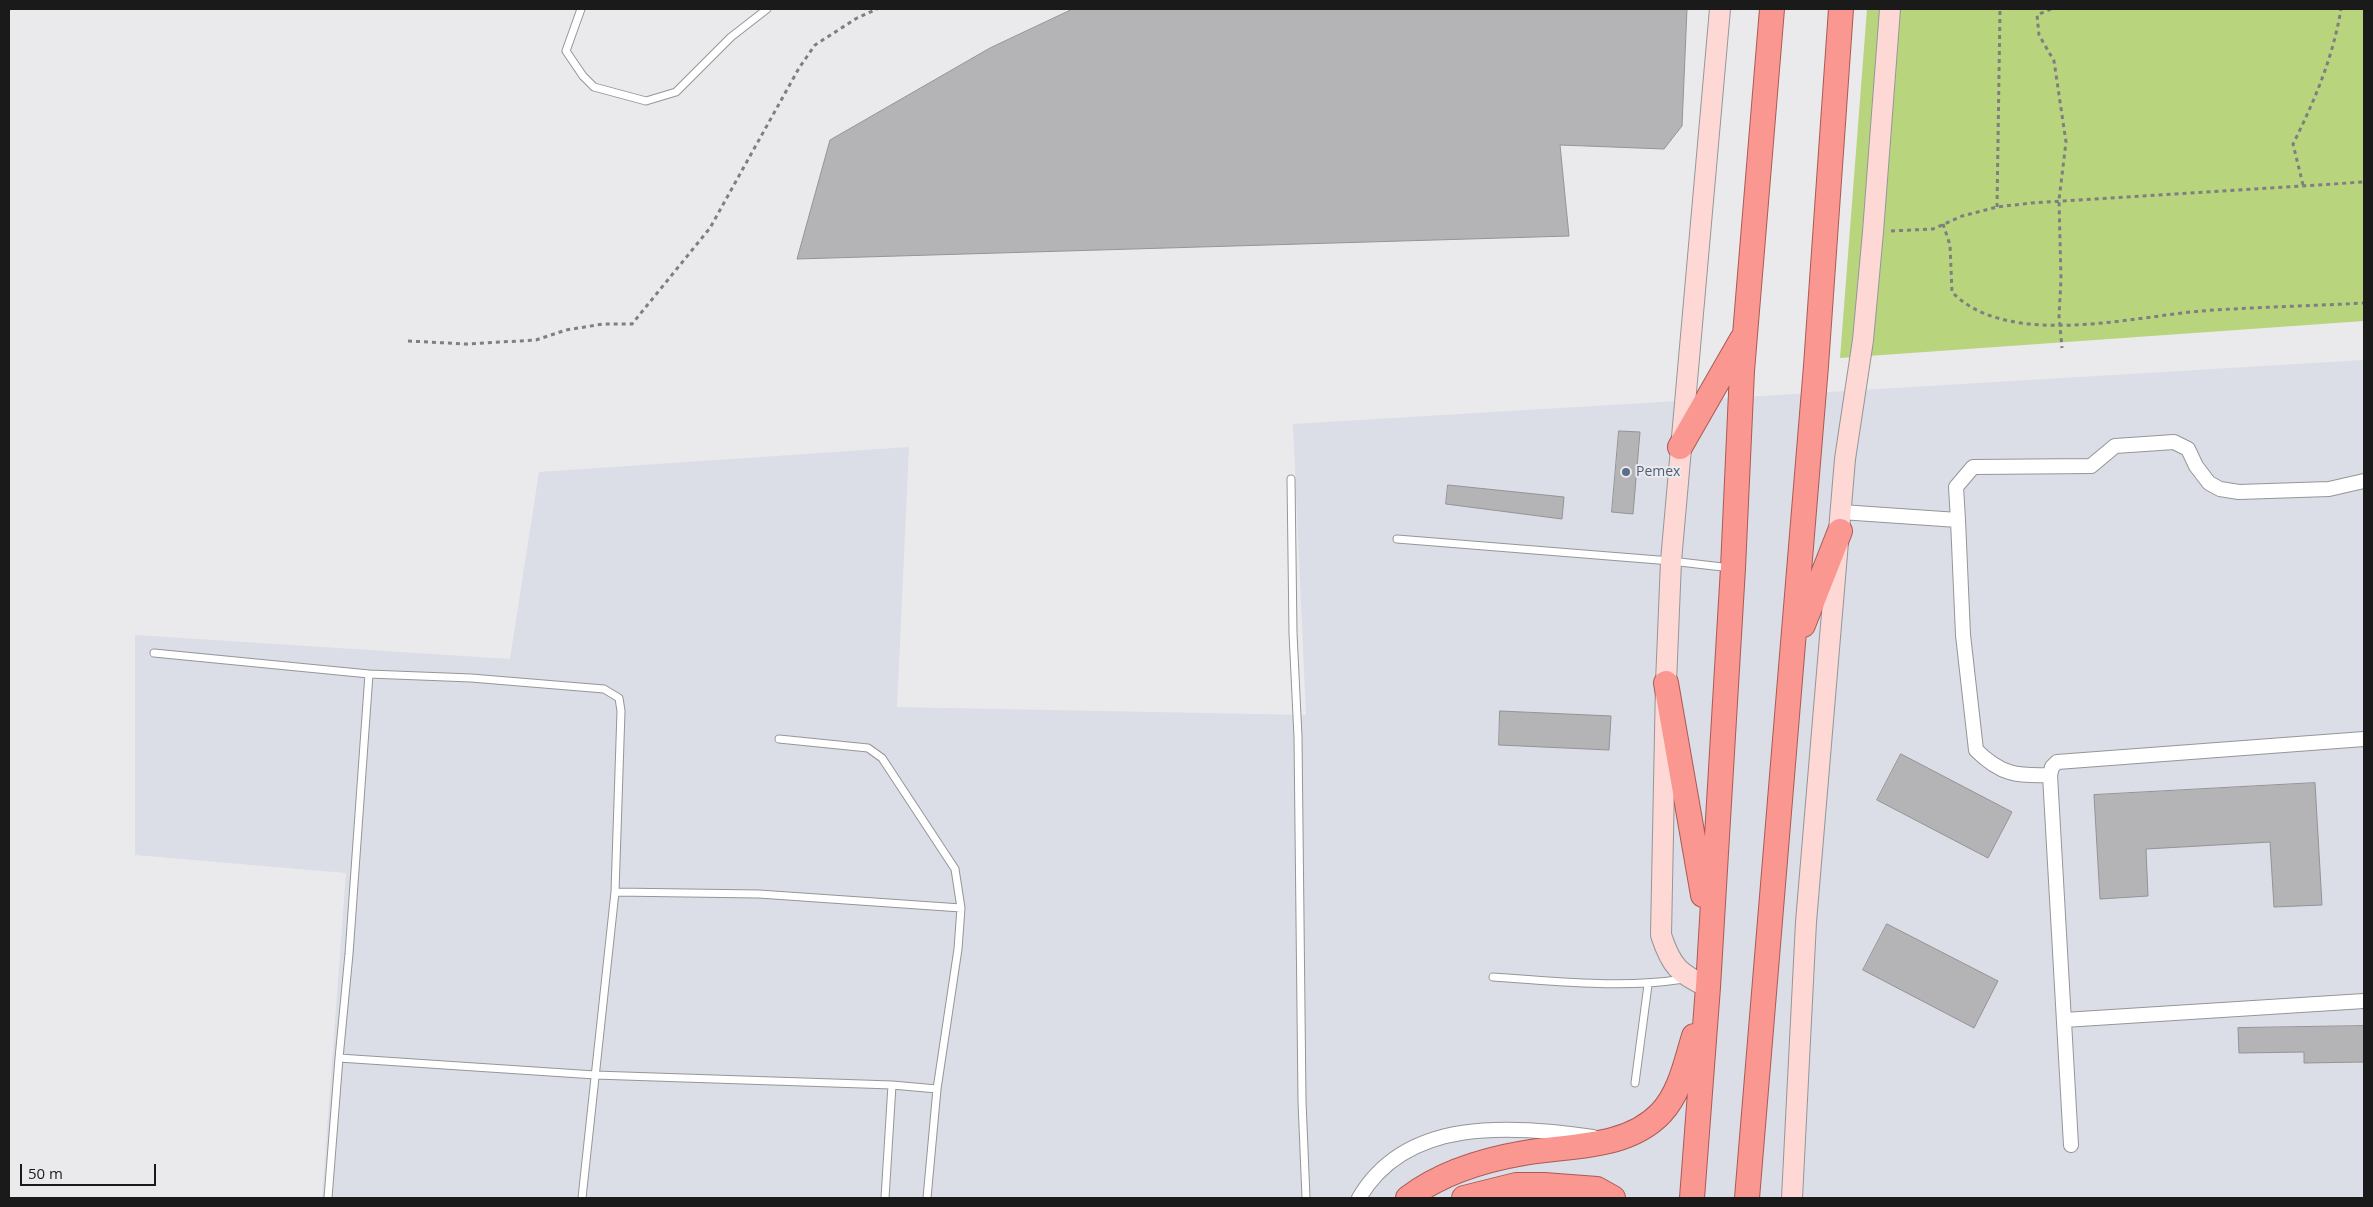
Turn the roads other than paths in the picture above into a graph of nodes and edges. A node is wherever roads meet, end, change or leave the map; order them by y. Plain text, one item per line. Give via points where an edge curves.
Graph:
1 (581, 9) edge
2 (766, 9) edge
3 (1720, 9) edge
4 (1772, 9) edge
5 (1841, 9) edge
6 (1890, 9) edge
7 (1745, 334) junction
8 (1680, 447) junction
9 (1291, 479) dead end
10 (2364, 480) edge
11 (1958, 520) junction
12 (1841, 522) junction
13 (1397, 539) dead end
14 (1671, 561) junction
15 (1733, 568) junction
16 (1794, 647) junction
17 (154, 653) dead end
18 (369, 674) junction
19 (1666, 683) junction
20 (779, 739) dead end
21 (2364, 739) edge
22 (2050, 774) junction
23 (615, 892) junction
24 (961, 908) junction
25 (1710, 934) junction
26 (1493, 976) dead end
27 (1648, 985) junction
28 (1701, 990) junction
29 (2364, 1001) edge
30 (2064, 1020) junction
31 (339, 1058) junction
32 (595, 1075) junction
33 (1635, 1083) dead end
34 (892, 1085) junction
35 (937, 1089) junction
36 (1613, 1140) junction
37 (2071, 1145) dead end
38 (1751, 1147) junction
39 (328, 1198) edge
40 (582, 1198) edge
41 (885, 1198) edge
42 (926, 1198) edge
43 (1306, 1198) edge
44 (1359, 1198) edge
45 (1408, 1198) edge
46 (1464, 1198) edge
47 (1613, 1198) edge
48 (1692, 1198) edge
49 (1747, 1198) edge
50 (1760, 1198) edge
51 (1792, 1198) edge

1 - 2 lane via 566,51 583,76 594,87 646,101 676,92
3 - 8 main road
4 - 7 highway
5 - 16 highway
6 - 12 main road via 1863,340 1845,459
7 - 8 highway
7 - 15 highway
8 - 14 main road
9 - 43 lane
10 - 11 street via 2329,489 2240,492 2220,489 2209,483 2188,449 2174,442 2115,446 2091,466 1973,467 1956,487
11 - 12 street
11 - 22 street via 1963,635 1976,750 2002,770 2025,776
12 - 16 highway
12 - 51 main road via 1806,922
13 - 14 lane
14 - 15 lane
14 - 19 main road
15 - 25 highway
16 - 38 highway
17 - 18 lane
18 - 23 lane via 471,678 604,689 619,698
18 - 31 lane via 350,954
19 - 25 highway
19 - 28 main road via 1661,935 1668,958
20 - 24 lane via 868,748 882,758 955,869
21 - 22 street via 2057,762
22 - 30 street
23 - 24 lane via 759,894
23 - 32 lane
24 - 35 lane
25 - 28 highway
26 - 27 lane
27 - 28 lane
27 - 33 lane
28 - 36 highway via 1680,1079 1671,1098 1645,1126
28 - 48 highway
29 - 30 street
30 - 37 street
31 - 32 lane
31 - 39 lane
32 - 34 lane
32 - 40 lane
34 - 35 lane
34 - 41 lane
35 - 42 lane
36 - 44 street via 1525,1130 1457,1133 1403,1152 1376,1173
36 - 45 highway via 1491,1160 1424,1186
38 - 49 highway
38 - 50 highway via 1760,1183
46 - 47 highway via 1516,1185 1597,1189

